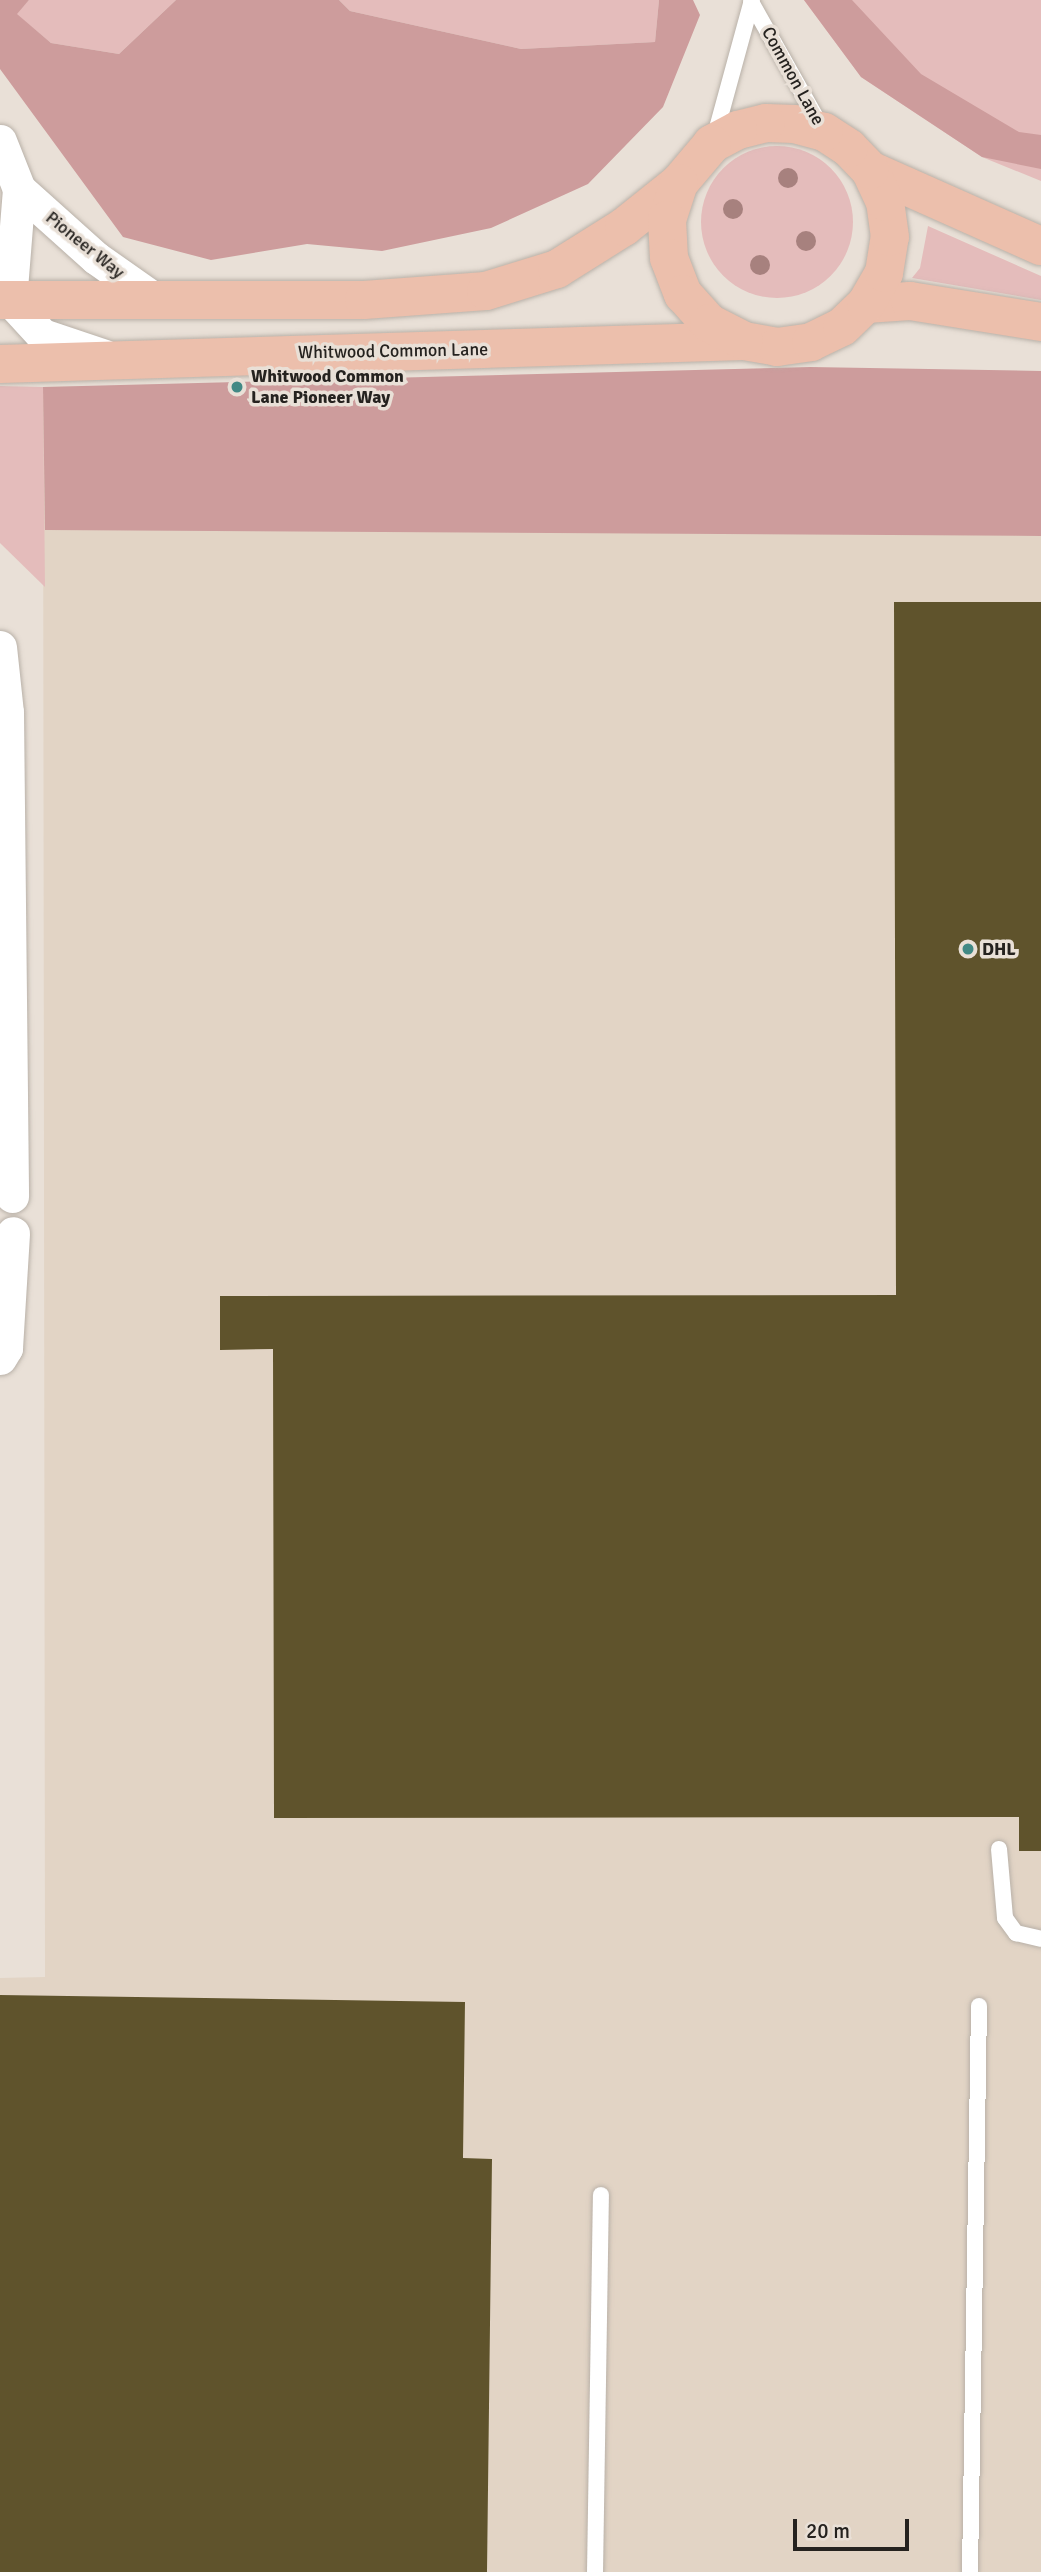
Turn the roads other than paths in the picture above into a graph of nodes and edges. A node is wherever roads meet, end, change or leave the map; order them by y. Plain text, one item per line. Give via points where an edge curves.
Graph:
1 (751, 1) edge
2 (824, 132) junction
3 (0, 141) edge
4 (712, 144) junction
5 (870, 170) junction
6 (679, 183) junction
7 (19, 189) junction
8 (1041, 246) edge
9 (7, 279) edge
10 (153, 298) junction
11 (866, 304) junction
12 (1041, 323) edge
13 (744, 341) junction
14 (114, 359) junction
15 (0, 364) edge
16 (0, 647) edge
17 (4, 1075) edge
18 (12, 1196) dead end
19 (13, 1233) dead end
20 (0, 1358) edge
21 (999, 1850) dead end
22 (1041, 1940) edge
23 (979, 2006) dead end
24 (601, 2195) dead end
25 (594, 2572) edge
26 (970, 2572) edge

1 - 2 lane, Common Lane
1 - 4 lane, Common Lane
2 - 4 main road via 766,123 738,130
2 - 5 main road via 849,148
3 - 7 street, Pioneer Way
4 - 6 main road
5 - 8 main road
5 - 11 main road via 885,202 890,237 884,273
6 - 10 main road via 624,228 557,269 486,291 364,300
6 - 13 main road via 667,219 669,258 683,294 709,323
7 - 9 street, Pioneer Way
7 - 10 street, Pioneer Way via 96,258
9 - 10 main road
9 - 14 street via 42,335
11 - 12 main road via 910,301
11 - 13 main road via 842,327 811,342 777,347
13 - 14 main road, Whitwood Common Lane
14 - 15 main road, Whitwood Common Lane
16 - 17 street via 7,712
17 - 18 street
19 - 20 street via 6,1348
21 - 22 lane via 1005,1918 1016,1933
23 - 26 lane
24 - 25 lane

